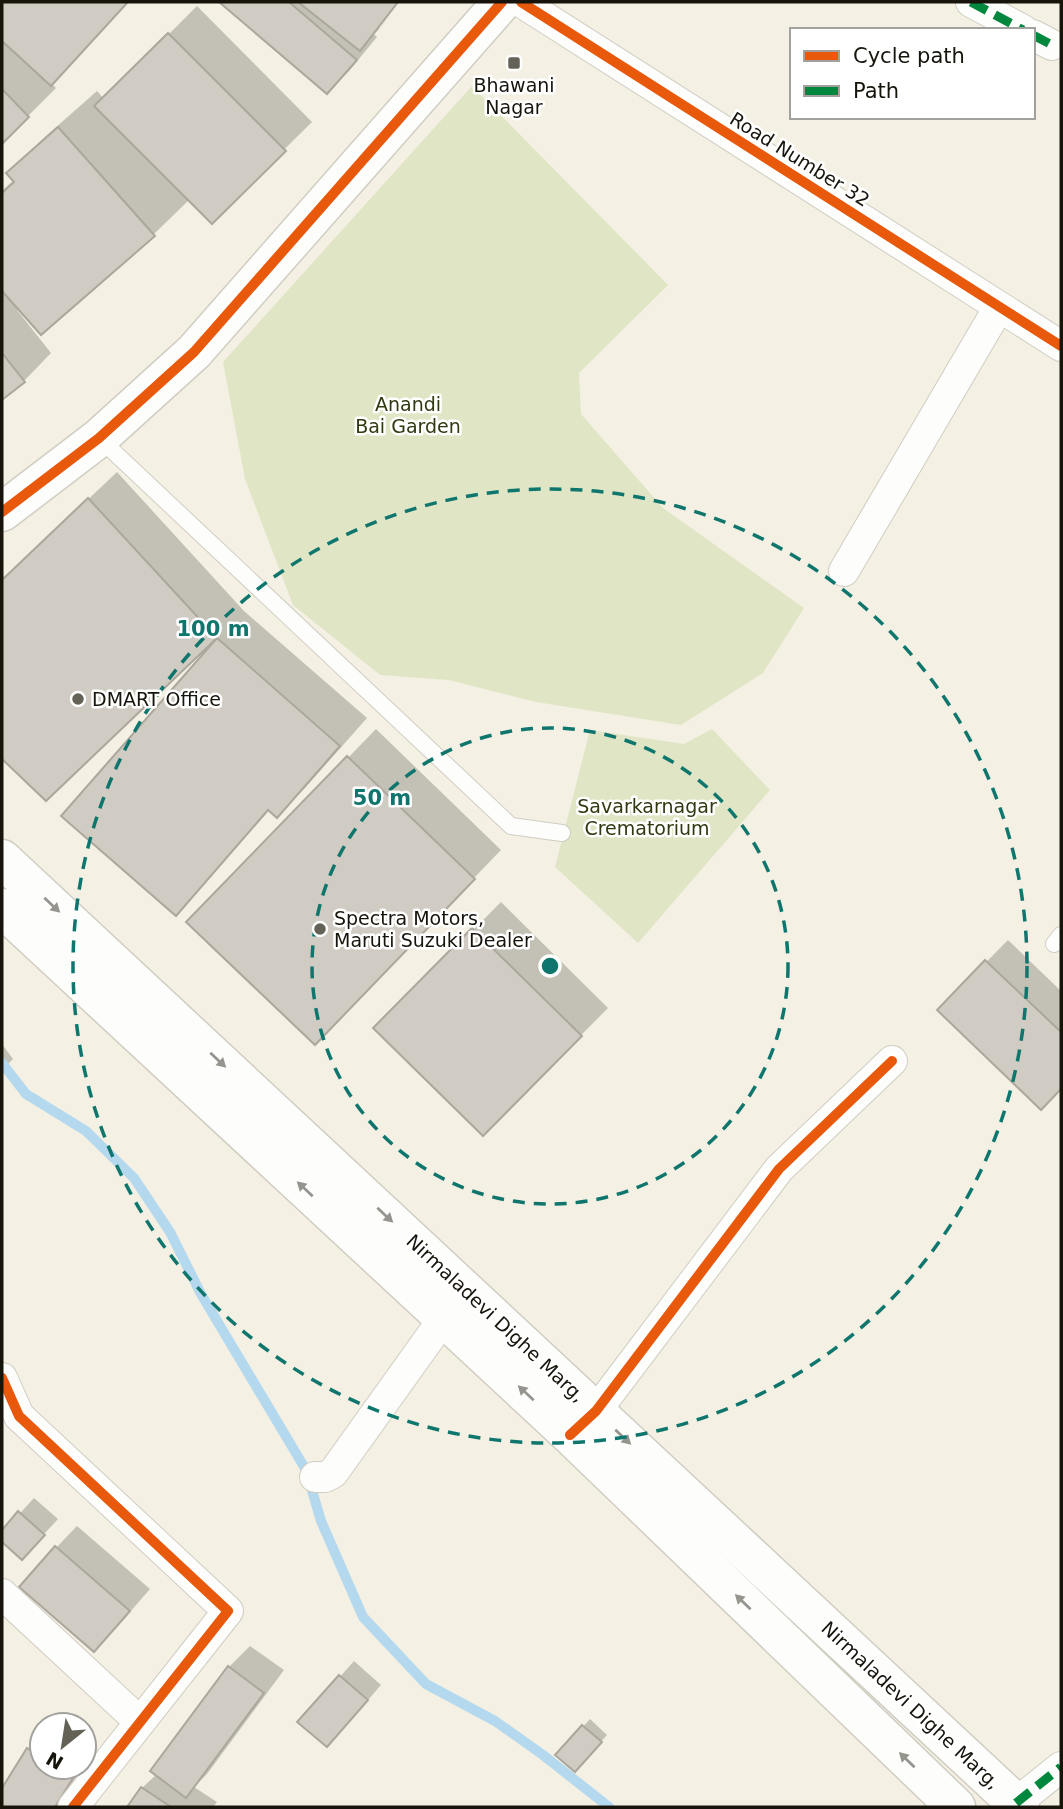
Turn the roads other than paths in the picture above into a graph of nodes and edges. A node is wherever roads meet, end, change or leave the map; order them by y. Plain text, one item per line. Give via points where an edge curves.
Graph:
1 (502, 2) edge
2 (521, 2) edge
3 (971, 2) edge
4 (1019, 28) edge
5 (999, 307) junction
6 (1061, 346) edge
7 (99, 438) junction
8 (2, 512) edge
9 (844, 571) dead end
10 (562, 833) dead end
11 (2, 859) edge
12 (2, 908) edge
13 (892, 1061) dead end
14 (444, 1318) junction
15 (2, 1378) edge
16 (583, 1423) junction
17 (315, 1477) dead end
18 (2, 1594) edge
19 (140, 1722) junction
20 (1061, 1767) edge
21 (1015, 1806) edge
22 (72, 1807) edge
23 (956, 1807) edge

1 - 7 main road via 194,352
2 - 5 street, Road Number 32
3 - 4 street
5 - 6 street, Road Number 32
5 - 9 street
7 - 8 main road
7 - 10 lane via 511,826
11 -> 16 main road, Nirmaladevi Dighe Marg,
14 -> 12 main road, Nirmaladevi Dighe Marg,
13 - 16 street via 779,1169
16 -> 14 main road, Nirmaladevi Dighe Marg,
14 - 17 street via 333,1473
15 - 19 street via 19,1416 228,1611
16 -> 21 main road, Nirmaladevi Dighe Marg,
23 -> 16 main road, Nirmaladevi Dighe Marg,
18 - 19 street
19 - 22 street
20 - 21 street

